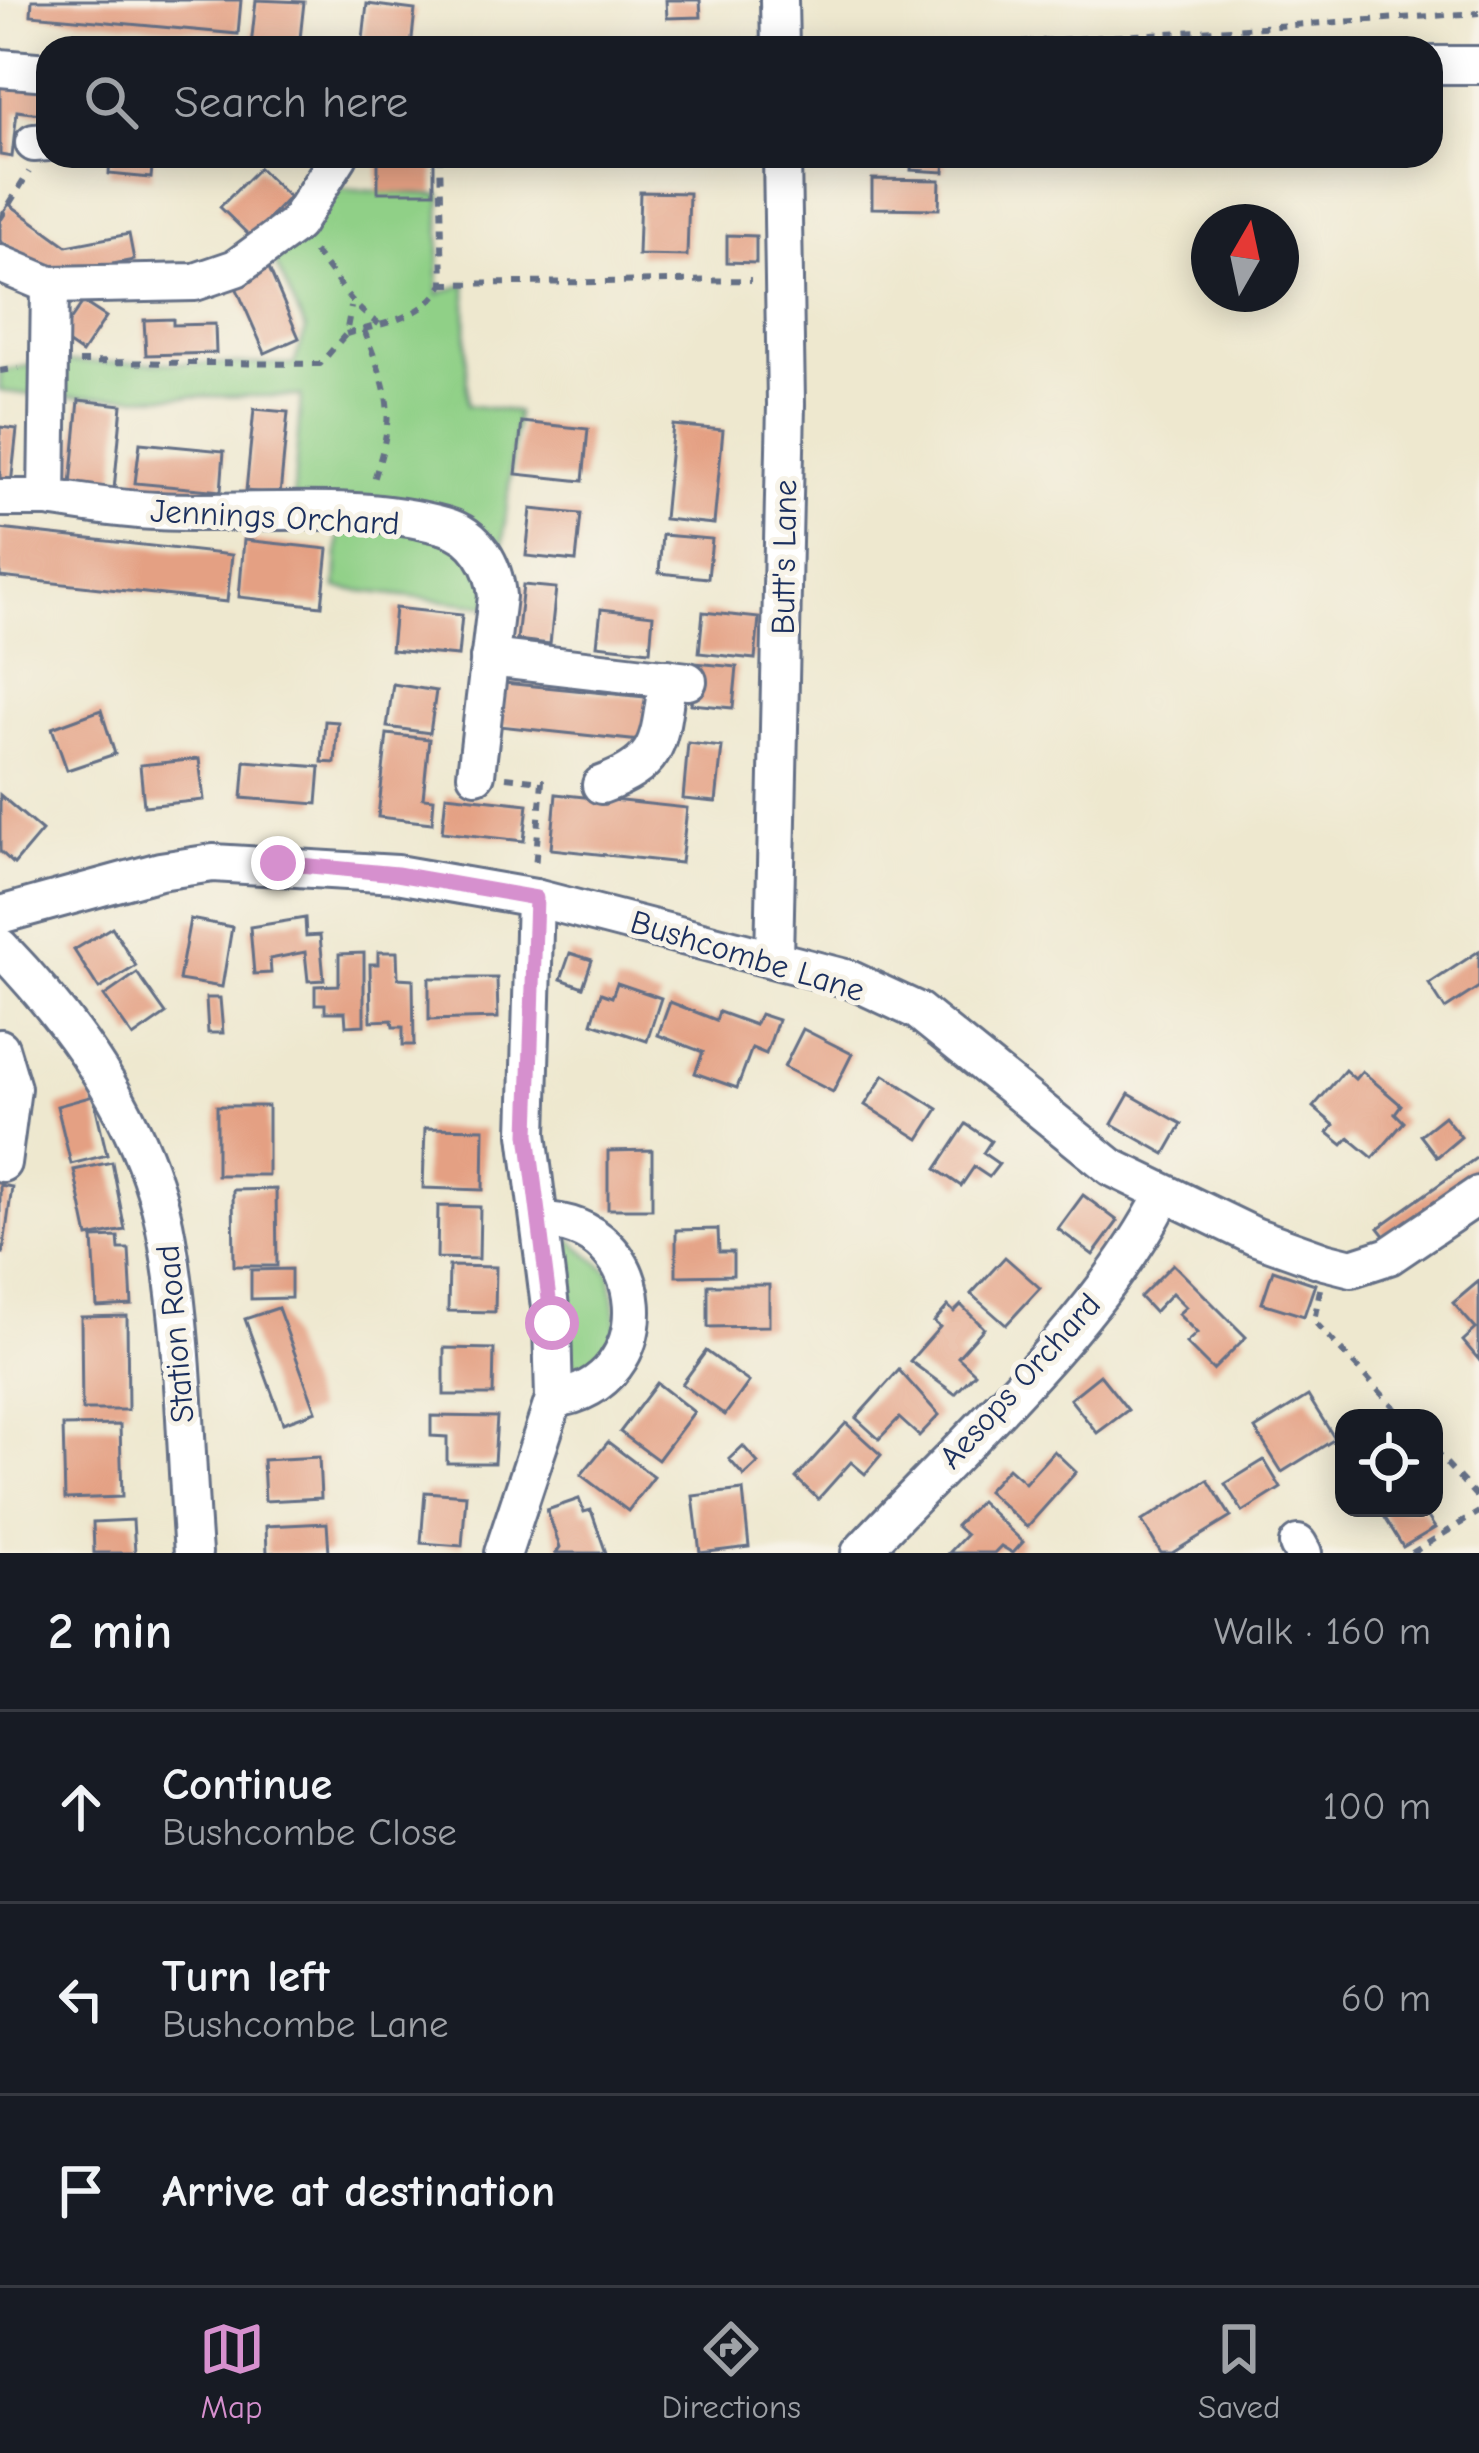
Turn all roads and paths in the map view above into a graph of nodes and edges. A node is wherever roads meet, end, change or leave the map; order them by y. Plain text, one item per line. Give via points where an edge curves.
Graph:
1 (779, 0) edge
2 (1479, 13) edge
3 (780, 36) edge
4 (1121, 36) edge
5 (1443, 65) edge
6 (1479, 65) edge
7 (0, 68) edge
8 (36, 71) edge
9 (36, 157) edge
10 (331, 168) edge
11 (440, 168) edge
12 (782, 168) edge
13 (0, 219) edge
14 (290, 228) junction
15 (0, 265) edge
16 (784, 279) junction
17 (443, 284) junction
18 (50, 285) junction
19 (351, 307) junction
20 (379, 324) junction
21 (364, 329) junction
22 (346, 334) junction
23 (49, 362) junction
24 (0, 371) edge
25 (0, 498) edge
26 (47, 498) junction
27 (368, 516) junction
28 (489, 658) junction
29 (476, 775) joint
30 (601, 785) dead end
31 (535, 893) junction
32 (0, 915) edge
33 (774, 958) junction
34 (7, 966) edge
35 (0, 1048) edge
36 (2, 1163) edge
37 (1479, 1195) edge
38 (1163, 1196) junction
39 (540, 1221) junction
40 (1314, 1322) dead end
41 (554, 1399) junction
42 (1396, 1409) edge
43 (1443, 1460) edge
44 (1479, 1499) edge
45 (1479, 1512) edge
46 (193, 1553) edge
47 (503, 1553) edge
48 (860, 1553) edge
49 (1412, 1553) edge

1 - 3 street
2 - 4 path
5 - 6 street
7 - 8 street
9 - 13 path
10 - 14 street
11 - 17 path
12 - 16 street, Butt's Lane
14 - 18 street via 236,268 195,282
14 - 19 path via 336,275
15 - 18 street
16 - 17 path
16 - 33 street, Butt's Lane
17 - 20 path via 429,304
18 - 23 street
19 - 20 path
19 - 22 path
20 - 21 path
21 - 22 path
21 - 27 path via 389,394 389,436
22 - 23 path via 320,364
23 - 24 path
23 - 26 street
25 - 26 street, Jennings Orchard
26 - 27 street, Jennings Orchard via 154,512
27 - 28 street, Jennings Orchard via 445,526 485,556 496,596
28 - 29 street, Jennings Orchard
28 - 30 street via 678,680 655,753 636,772
29 - 31 path via 542,781
31 - 32 street, Bushcombe Lane via 397,874 213,863
31 - 33 street, Bushcombe Lane
31 - 39 street via 528,1134
33 - 38 street, Bushcombe Lane via 918,1011 1111,1167
34 - 46 street, Station Road via 91,1055 136,1140 167,1237
35 - 36 street via 12,1088
37 - 38 street, Bushcombe Lane via 1389,1256 1352,1268
38 - 48 street, Aesops Orchard via 1087,1310
39 - 41 street
39 - 41 street via 567,1221 598,1238 621,1265 632,1299 628,1340 607,1374
40 - 42 path
41 - 47 street
43 - 44 path
45 - 49 path

